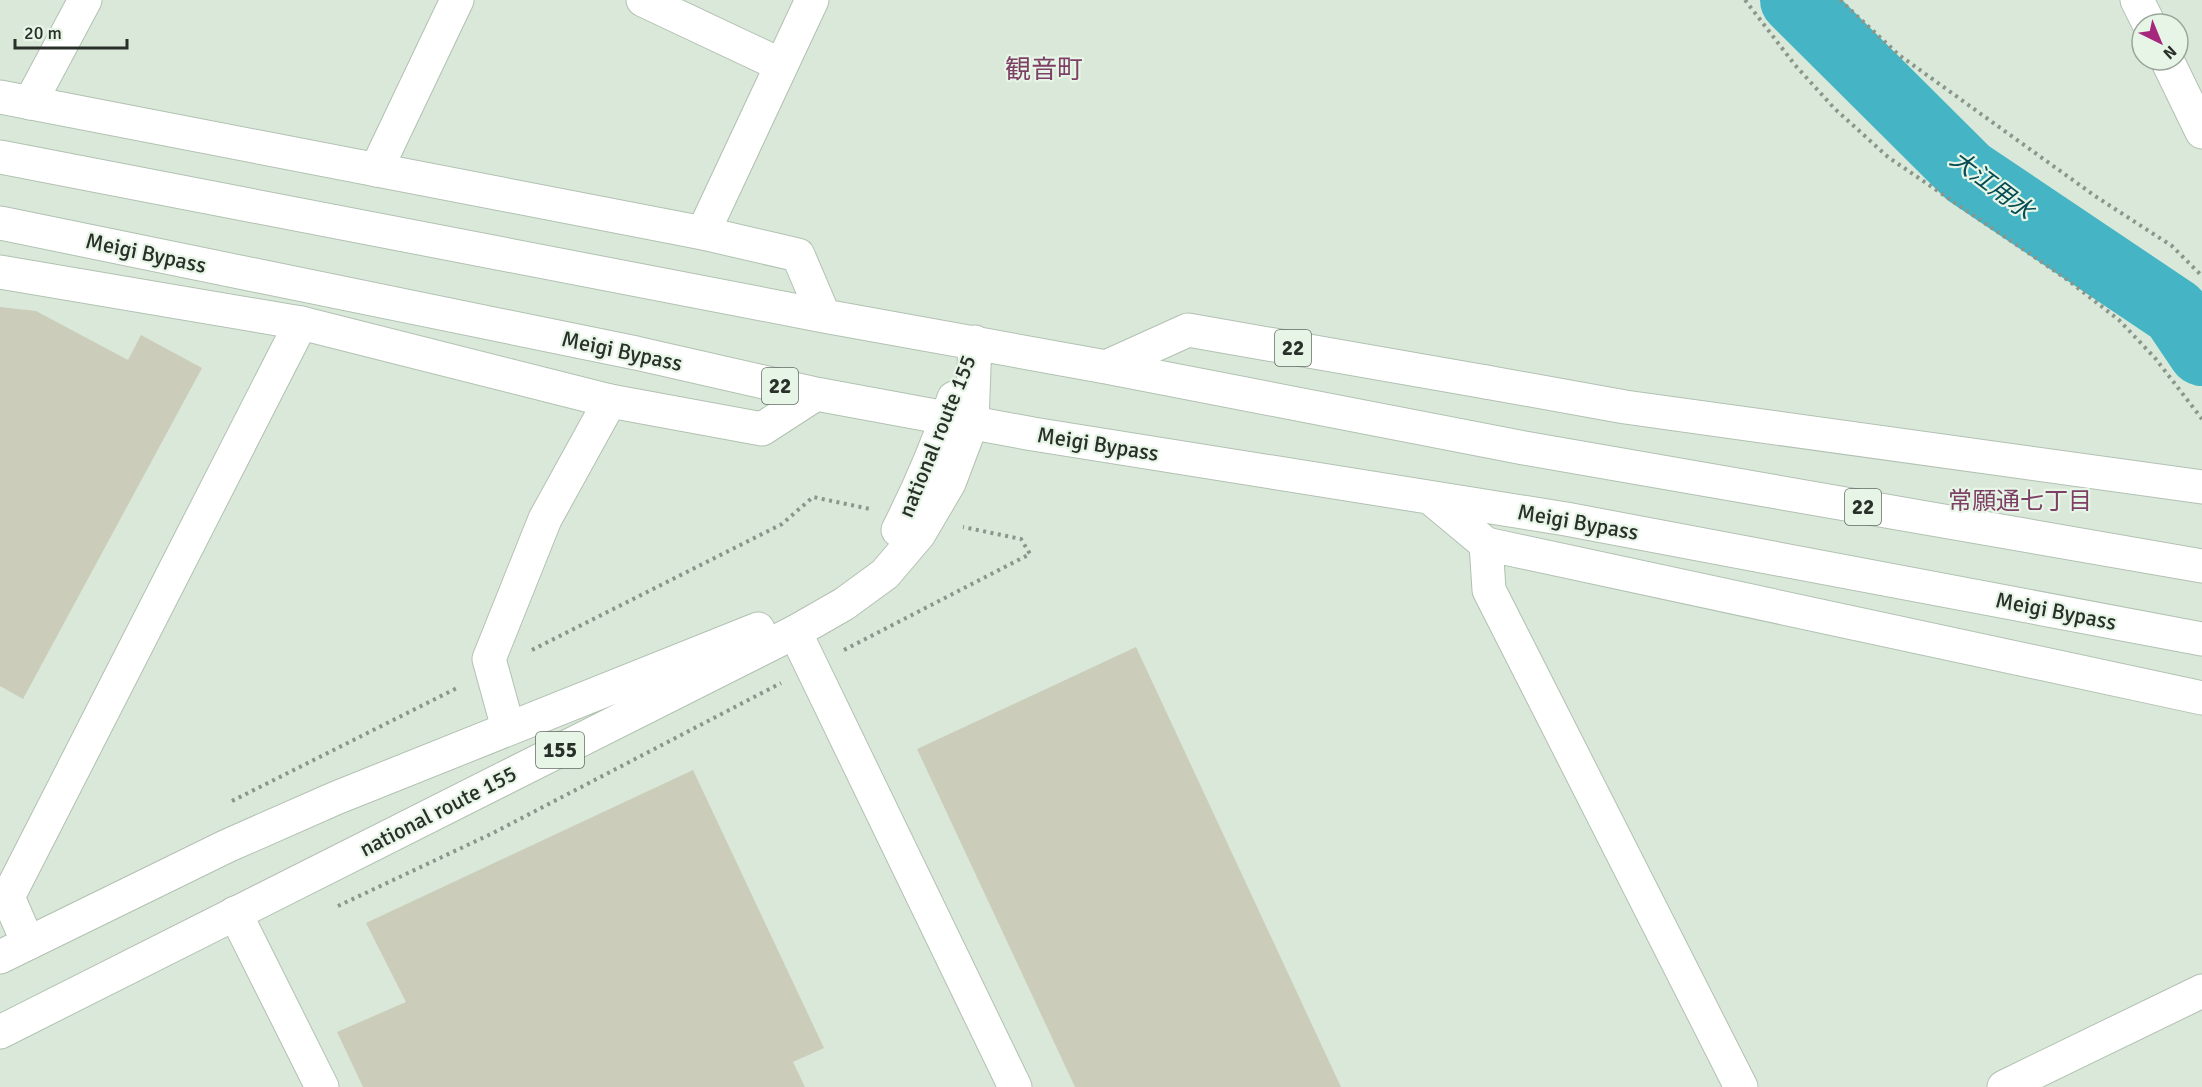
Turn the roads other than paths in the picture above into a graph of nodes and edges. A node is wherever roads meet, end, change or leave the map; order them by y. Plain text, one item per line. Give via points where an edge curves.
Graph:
1 (85, 0) edge
2 (458, 0) edge
3 (643, 0) edge
4 (812, 0) edge
5 (781, 65) junction
6 (2173, 72) edge
7 (15, 100) edge
8 (2202, 132) edge
9 (0, 157) edge
10 (376, 170) junction
11 (0, 223) edge
12 (703, 233) junction
13 (0, 272) edge
14 (824, 316) junction
15 (301, 323) junction
16 (975, 342) junction
17 (1106, 366) junction
18 (816, 394) junction
19 (610, 401) junction
20 (959, 420) junction
21 (2202, 487) edge
22 (1431, 499) junction
23 (916, 518) junction
24 (1486, 544) junction
25 (2202, 566) edge
26 (795, 632) junction
27 (2202, 639) edge
28 (2202, 698) edge
29 (508, 728) junction
30 (235, 913) junction
31 (14, 950) edge
32 (2202, 991) edge
33 (0, 1032) edge
34 (322, 1087) edge
35 (1015, 1087) edge
36 (1741, 1087) edge
37 (2004, 1087) edge

1 - 7 main road
2 - 10 main road
3 - 5 main road
4 - 5 main road
5 - 12 main road
6 - 8 main road
7 - 10 main road
9 - 14 main road, 22
10 - 12 main road
11 - 18 main road, Meigi Bypass / 22 via 636,353
12 - 14 main road via 798,255
13 - 15 main road, 22
14 - 16 main road, 22
15 - 19 main road, 22
15 - 31 main road via 8,897
16 - 17 main road, 22
16 - 20 main road, national route 155 / 155
17 - 21 main road, 22 via 1188,330 1625,407
17 - 25 main road, 22 via 1524,448
18 - 19 main road, 22 via 762,429
18 - 20 main road, Meigi Bypass / 22
19 - 29 main road via 545,519 489,659
20 - 22 main road, Meigi Bypass / 22
20 - 23 main road, national route 155 / 155 via 925,476
22 - 24 main road
22 - 27 main road, Meigi Bypass / 22 via 1566,519
23 - 26 main road, national route 155 / 155 via 919,534 885,574 844,604
23 - 29 main road, national route 155 / 155 via 897,530 866,569 832,593 788,616
24 - 28 main road
24 - 36 main road via 1489,590
26 - 30 main road, national route 155 / 155
26 - 35 main road
29 - 31 main road, national route 155 / 155 via 227,846
30 - 33 main road, national route 155 / 155
30 - 34 main road
32 - 37 main road

